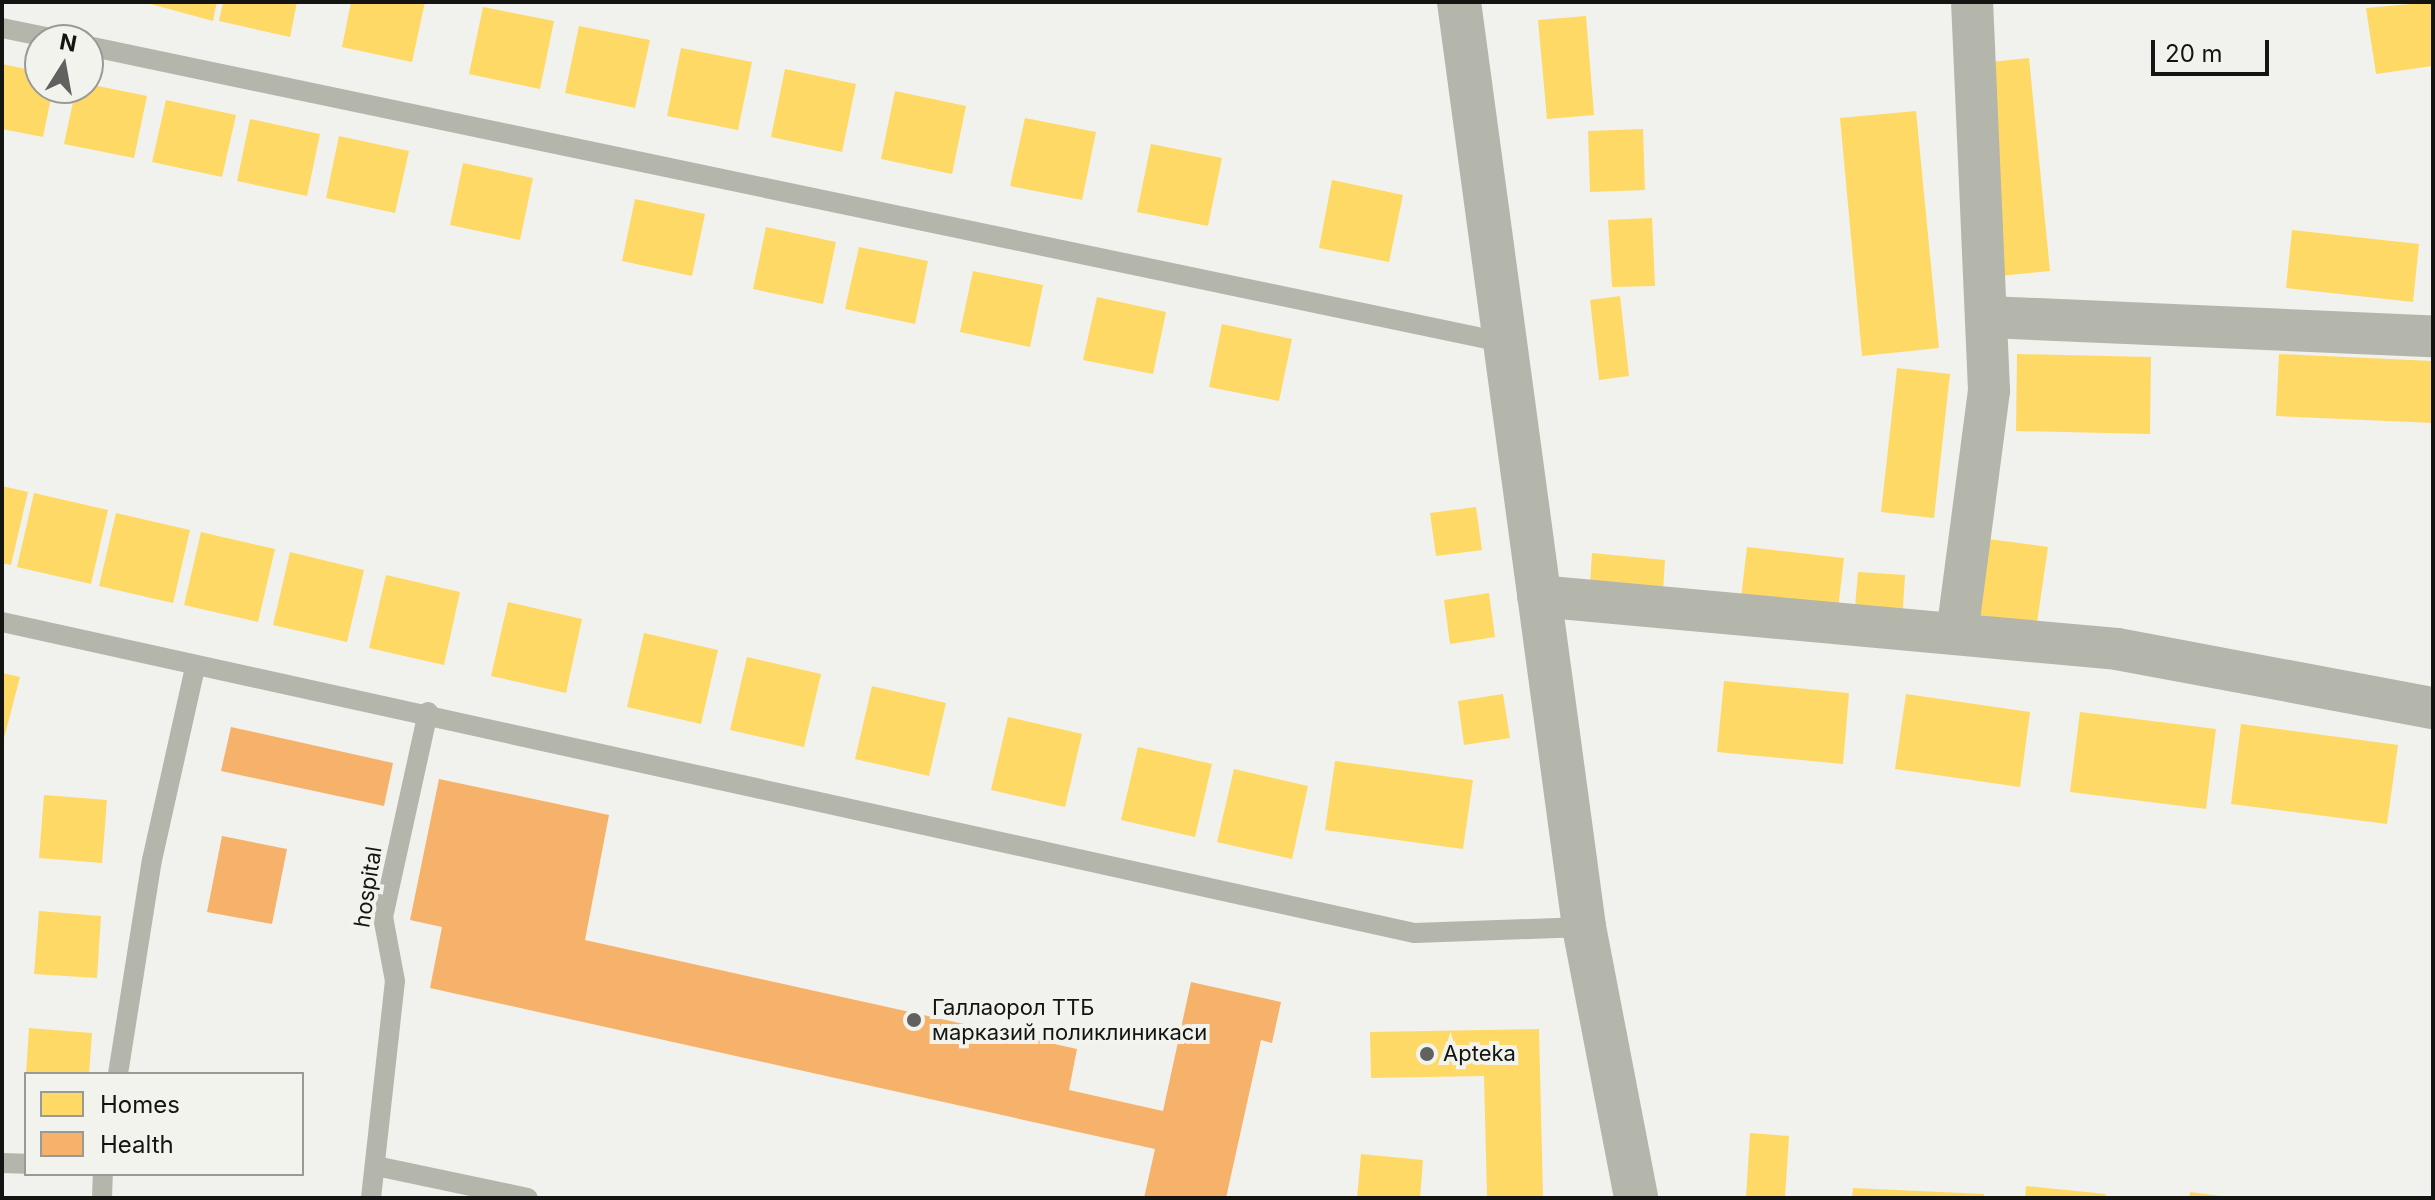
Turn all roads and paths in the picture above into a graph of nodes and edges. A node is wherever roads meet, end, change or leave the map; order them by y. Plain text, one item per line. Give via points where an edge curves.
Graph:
1 (1459, 2) edge
2 (1972, 2) edge
3 (2, 28) edge
4 (24, 32) edge
5 (104, 49) edge
6 (1989, 317) junction
7 (2433, 336) edge
8 (1501, 342) junction
9 (1538, 596) junction
10 (2, 622) edge
11 (1957, 634) junction
12 (195, 667) junction
13 (2433, 708) edge
14 (428, 712) junction
15 (1584, 927) junction
16 (118, 1072) edge
17 (2, 1163) edge
18 (24, 1164) edge
19 (376, 1166) junction
20 (103, 1176) edge
21 (102, 1198) edge
22 (371, 1198) edge
23 (528, 1198) edge
24 (1636, 1198) edge

1 - 8 street
2 - 6 street
3 - 4 lane
5 - 8 lane
6 - 7 street
6 - 11 street via 1989,390
8 - 9 street
9 - 11 street
9 - 15 street
10 - 12 lane
11 - 13 street via 2117,649
12 - 14 lane
12 - 16 lane via 152,860
14 - 15 lane via 1414,933
14 - 19 lane, hospital via 383,917 395,981
15 - 24 street
17 - 18 lane
19 - 22 lane, hospital
19 - 23 lane
20 - 21 lane

